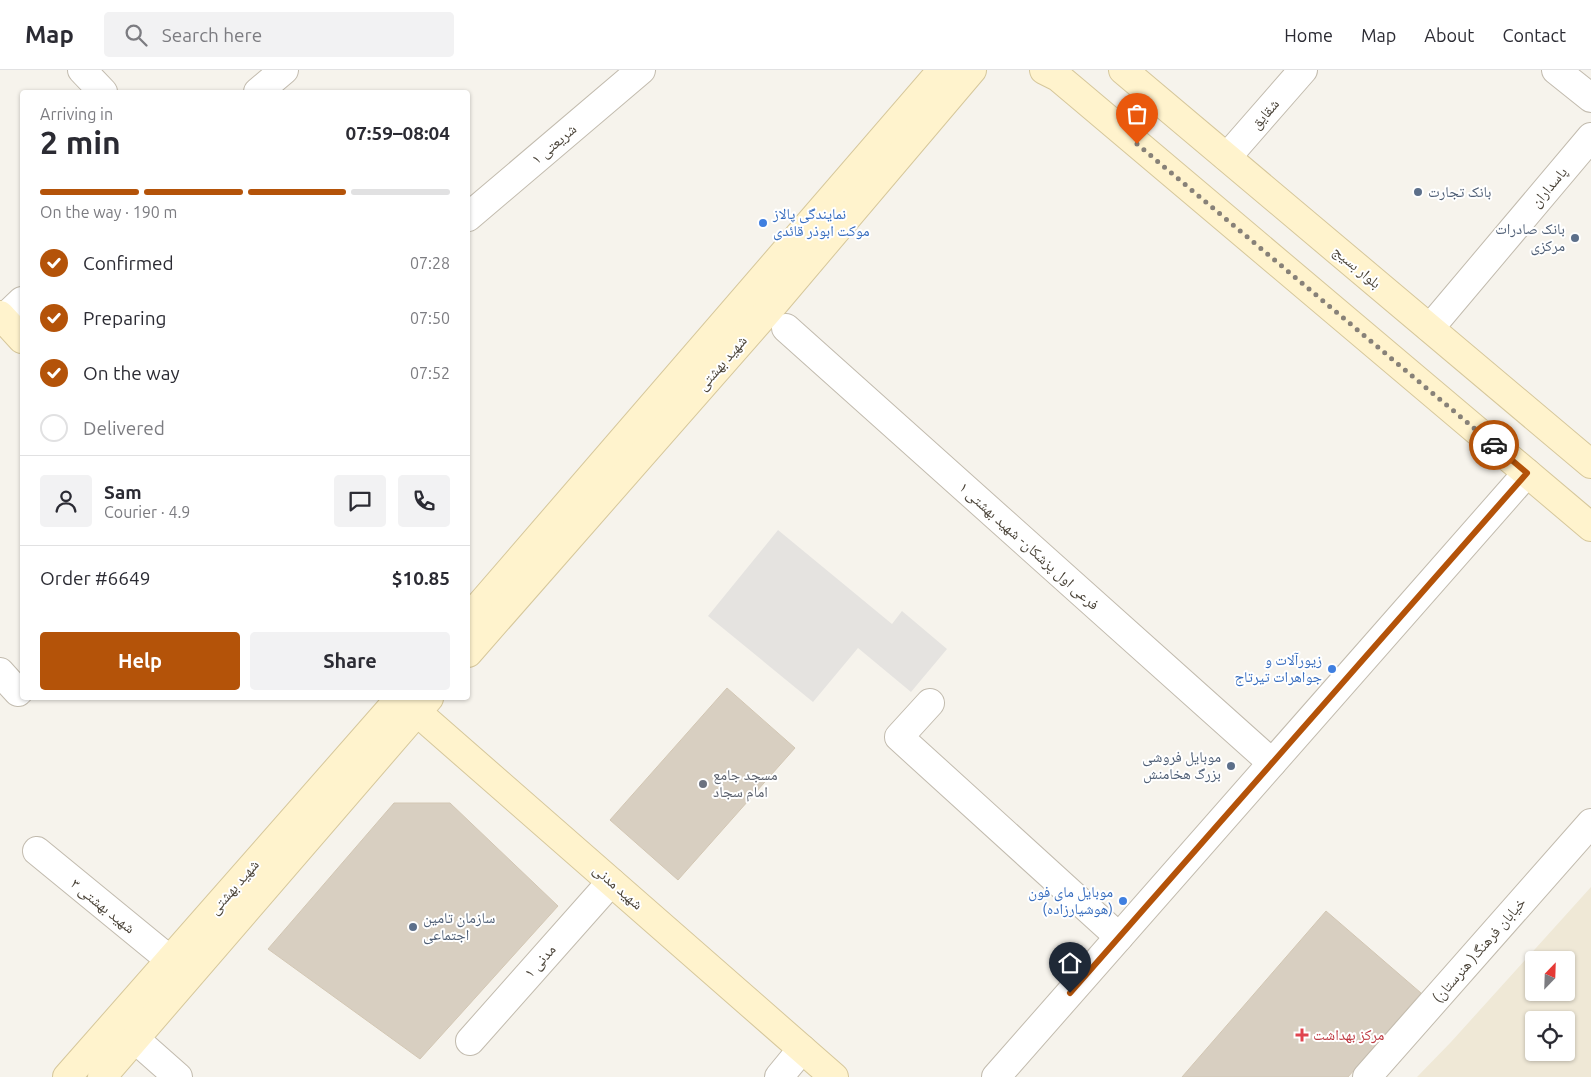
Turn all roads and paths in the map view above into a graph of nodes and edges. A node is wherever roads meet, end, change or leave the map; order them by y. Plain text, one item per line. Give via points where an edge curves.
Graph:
1 (82, 70) edge
2 (284, 70) edge
3 (641, 70) edge
4 (942, 70) edge
5 (972, 70) edge
6 (1044, 70) edge
7 (1124, 70) edge
8 (1303, 70) edge
9 (1556, 70) edge
10 (101, 90) edge
11 (260, 90) edge
12 (1591, 98) edge
13 (1591, 137) edge
14 (1227, 157) junction
15 (470, 216) edge
16 (8, 312) edge
17 (786, 328) dead end
18 (1430, 328) junction
19 (20, 335) edge
20 (1591, 464) edge
21 (1527, 473) junction
22 (1591, 527) edge
23 (470, 617) edge
24 (470, 651) edge
25 (0, 672) edge
26 (20, 690) edge
27 (412, 701) edge
28 (930, 703) dead end
29 (1272, 763) junction
30 (1591, 824) edge
31 (37, 851) dead end
32 (611, 882) junction
33 (1119, 937) junction
34 (170, 960) junction
35 (135, 1039) junction
36 (470, 1041) dead end
37 (802, 1049) junction
38 (67, 1077) edge
39 (102, 1077) edge
40 (178, 1077) edge
41 (779, 1077) edge
42 (834, 1077) edge
43 (996, 1077) edge
44 (1367, 1077) edge

1 - 10 street
2 - 11 street
3 - 15 street, شریعتی ۱
4 - 23 main road, شهید بهشتی
5 - 24 main road, شهید بهشتی via 767,312
6 - 21 main road via 1058,77
7 - 14 main road, بلوار بسیج
8 - 14 street, شقایق
9 - 12 street
13 - 18 street, پاسداران
14 - 18 main road, بلوار بسیج
16 - 19 main road
17 - 29 street, فرعی اول پزشکان- شهید بهشتی ۱
18 - 20 main road, بلوار بسیج
21 - 22 main road
21 - 29 street
25 - 26 street via 18,692
27 - 32 main road, شهید مدنی
27 - 34 main road, شهید بهشتی
27 - 35 main road, شهید بهشتی
28 - 33 street via 899,737
29 - 33 street
30 - 44 street, خیابان فرهنگ( هنرستان)
31 - 34 street, شهید بهشتی ۳
32 - 36 street, مدنی ۱
32 - 37 main road, شهید مدنی
33 - 43 street
34 - 38 main road, شهید بهشتی
35 - 39 main road, شهید بهشتی
35 - 40 street
37 - 41 street
37 - 42 main road, شهید مدنی

